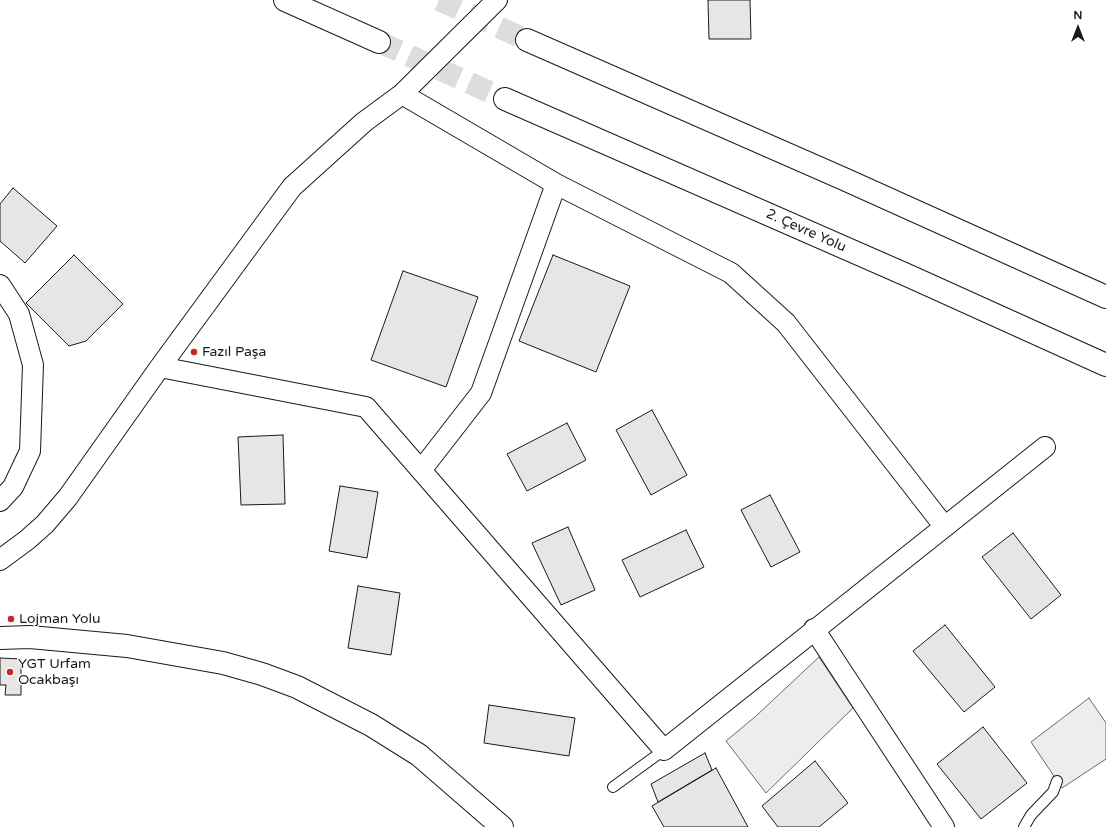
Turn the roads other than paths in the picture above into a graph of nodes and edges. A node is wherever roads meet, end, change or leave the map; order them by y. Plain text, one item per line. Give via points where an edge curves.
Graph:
1 (285, 0) edge
2 (496, 0) edge
3 (527, 40) tunnel mouth
4 (379, 42) tunnel mouth
5 (402, 94) junction
6 (505, 99) tunnel mouth
7 (556, 184) junction
8 (0, 285) edge
9 (1106, 297) edge
10 (1106, 365) edge
11 (160, 367) junction
12 (1045, 447) dead end
13 (422, 469) junction
14 (0, 501) edge
15 (944, 526) junction
16 (0, 560) edge
17 (814, 629) junction
18 (0, 638) edge
19 (664, 750) junction
20 (1058, 781) dead end
21 (613, 787) dead end
22 (502, 827) edge
23 (944, 827) edge
24 (1024, 827) edge

1 - 4 main road
2 - 5 street
3 - 9 main road
5 - 7 street
5 - 11 street via 364,122 292,187
6 - 10 main road, 2. Çevre Yolu
7 - 13 street via 481,393
7 - 15 street via 731,273 786,323
8 - 14 street via 19,314 33,365 30,451 13,487
11 - 13 street via 366,407
11 - 16 street via 68,497 45,524
12 - 15 street
13 - 19 street
15 - 17 street
17 - 19 street
17 - 23 street
18 - 22 main road via 30,636 134,648 223,663 297,687 371,724 419,755
19 - 21 lane
20 - 24 lane via 1053,792 1031,815

